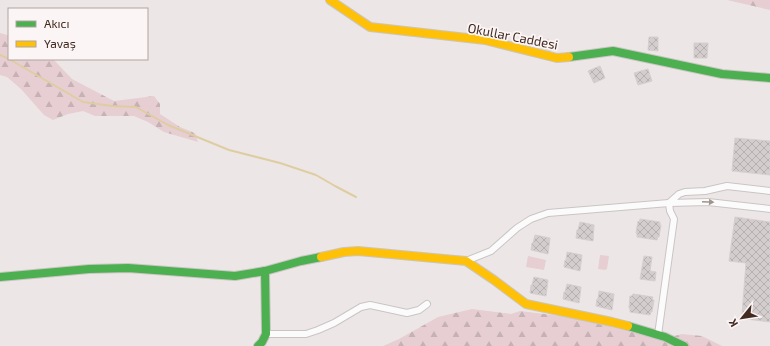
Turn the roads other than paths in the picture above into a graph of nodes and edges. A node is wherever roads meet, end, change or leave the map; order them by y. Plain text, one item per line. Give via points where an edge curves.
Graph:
1 (330, 0) edge
2 (770, 78) edge
3 (770, 191) edge
4 (669, 203) junction
5 (770, 209) edge
6 (466, 261) junction
7 (265, 271) junction
8 (0, 277) edge
9 (427, 304) dead end
10 (266, 334) junction
11 (658, 335) junction
12 (258, 346) edge
13 (684, 346) edge

1 - 2 street, Okullar Caddesi via 370,27 485,40 557,58 613,51 722,74
3 - 4 street via 727,186 706,192 685,192
4 -> 5 street via 708,202
4 - 6 street via 548,214 531,219 491,251
4 - 11 street via 674,219
6 - 7 street via 358,251 301,261
6 - 11 street via 526,304 612,322
7 - 8 street via 235,276 128,268
7 - 10 street
9 - 10 street via 419,310 407,313 370,305 306,334
10 - 12 street
11 - 13 street

